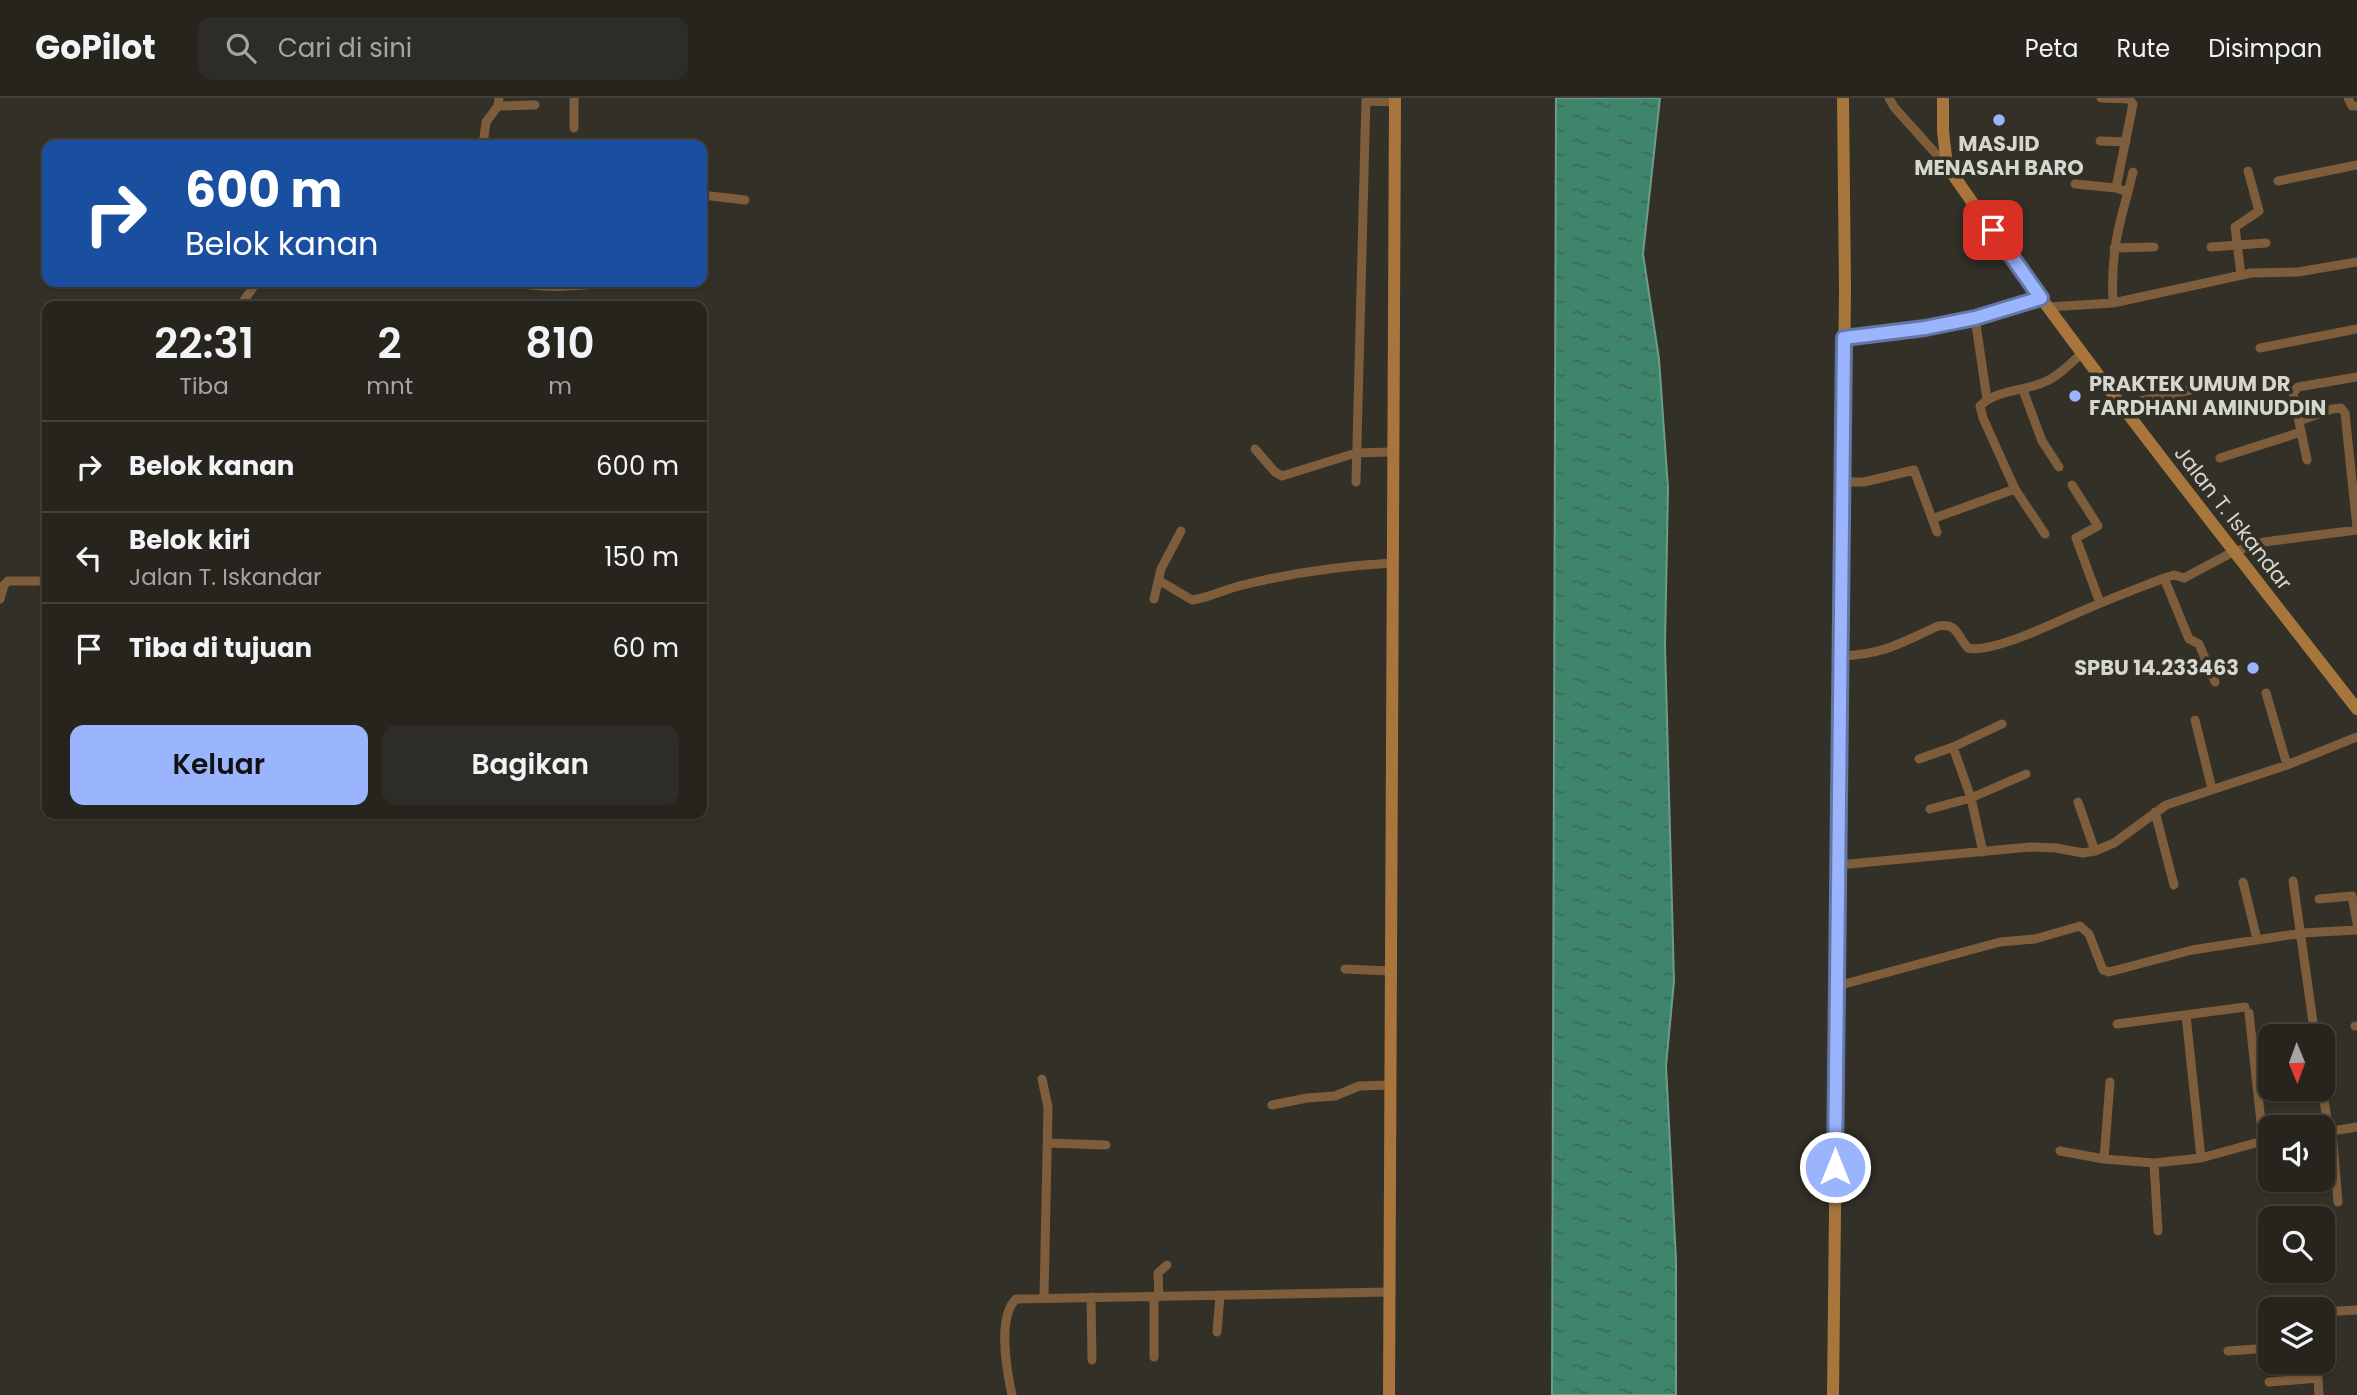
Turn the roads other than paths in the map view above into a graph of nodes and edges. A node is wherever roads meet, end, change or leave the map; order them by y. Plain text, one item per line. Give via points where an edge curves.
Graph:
1 (574, 98) edge
2 (1843, 98) edge
3 (1889, 98) edge
4 (1943, 98) edge
5 (2101, 98) edge
6 (2348, 98) edge
7 (1367, 100) edge
8 (1392, 101) edge
9 (498, 102) edge
10 (535, 105) dead end
11 (2357, 106) edge
12 (574, 128) dead end
13 (484, 140) edge
14 (2100, 141) dead end
15 (2126, 142) junction
16 (2357, 165) edge
17 (1947, 166) junction
18 (2248, 171) dead end
19 (2133, 172) dead end
20 (2278, 181) dead end
21 (2075, 184) dead end
22 (2116, 188) junction
23 (2128, 192) junction
24 (707, 196) edge
25 (745, 200) dead end
26 (2266, 243) dead end
27 (2237, 245) junction
28 (2154, 247) dead end
29 (2211, 247) dead end
30 (2114, 248) junction
31 (2357, 262) edge
32 (2241, 275) junction
33 (534, 287) edge
34 (566, 287) edge
35 (2044, 302) junction
36 (2113, 303) junction
37 (1975, 318) junction
38 (2357, 329) edge
39 (1844, 338) junction
40 (2260, 348) dead end
41 (2082, 353) junction
42 (2357, 377) edge
43 (2227, 382) dead end
44 (2023, 390) junction
45 (1987, 400) junction
46 (2122, 405) junction
47 (2299, 421) junction
48 (2301, 432) junction
49 (1255, 449) dead end
50 (1389, 452) junction
51 (1358, 453) junction
52 (2220, 458) dead end
53 (2307, 460) dead end
54 (2059, 467) dead end
55 (1356, 482) dead end
56 (1843, 482) junction
57 (2072, 485) dead end
58 (2015, 489) junction
59 (1932, 519) junction
60 (2357, 529) edge
61 (1181, 531) dead end
62 (1937, 532) dead end
63 (2045, 534) dead end
64 (2233, 552) junction
65 (1392, 563) junction
66 (2164, 578) junction
67 (42, 581) edge
68 (1160, 581) junction
69 (0, 598) edge
70 (1154, 599) dead end
71 (2100, 603) junction
72 (1842, 656) junction
73 (2215, 682) dead end
74 (2266, 693) dead end
75 (2357, 709) edge
76 (2195, 720) dead end
77 (2002, 724) dead end
78 (2357, 737) edge
79 (1953, 747) junction
80 (1919, 759) dead end
81 (2287, 765) junction
82 (2026, 774) dead end
83 (2213, 789) junction
84 (1970, 798) junction
85 (2078, 802) dead end
86 (1930, 809) dead end
87 (2155, 812) junction
88 (2095, 851) junction
89 (1983, 852) junction
90 (1838, 865) junction
91 (2293, 881) dead end
92 (2243, 883) dead end
93 (2174, 886) dead end
94 (2319, 899) dead end
95 (2355, 906) edge
96 (2357, 923) edge
97 (2357, 930) edge
98 (2301, 933) junction
99 (2257, 939) junction
100 (1345, 970) dead end
101 (1390, 971) junction
102 (1837, 986) junction
103 (2186, 1015) junction
104 (2117, 1024) dead end
105 (2313, 1024) edge
106 (1042, 1079) dead end
107 (2110, 1082) dead end
108 (1386, 1085) junction
109 (1272, 1105) dead end
110 (2262, 1115) edge
111 (2357, 1127) edge
112 (2335, 1130) edge
113 (2258, 1142) edge
114 (1048, 1143) junction
115 (1106, 1145) dead end
116 (2060, 1152) dead end
117 (2201, 1158) junction
118 (2104, 1159) junction
119 (2154, 1163) junction
120 (2335, 1183) edge
121 (2338, 1202) dead end
122 (2158, 1231) dead end
123 (1167, 1265) dead end
124 (1384, 1292) junction
125 (1220, 1295) junction
126 (1091, 1297) junction
127 (1156, 1297) junction
128 (1044, 1298) junction
129 (2357, 1310) edge
130 (2335, 1311) edge
131 (1217, 1332) dead end
132 (2258, 1349) edge
133 (2228, 1351) dead end
134 (1154, 1357) dead end
135 (1092, 1360) dead end
136 (2292, 1374) edge
137 (2318, 1374) edge
138 (2318, 1378) junction
139 (2292, 1380) junction
140 (2269, 1382) dead end
141 (1012, 1395) edge
142 (1389, 1395) edge
143 (1833, 1395) edge
144 (2319, 1395) edge

1 - 12 street
2 - 39 street
3 - 17 street
4 - 17 street, Jalan T. Iskandar
5 - 15 street via 2132,101
6 - 11 street
7 - 8 street
7 - 51 street
8 - 50 street
9 - 10 street
9 - 13 street via 486,122
14 - 15 street
15 - 22 street
16 - 20 street
17 - 35 street, Jalan T. Iskandar
18 - 27 street via 2259,211 2235,227
19 - 23 street
21 - 22 street
22 - 23 street
23 - 30 street
24 - 25 street
26 - 27 street
27 - 29 street
27 - 32 street
28 - 30 street
30 - 36 street
31 - 32 street
32 - 36 street
33 - 34 street
35 - 36 street
35 - 37 street
35 - 41 street, Jalan T. Iskandar
37 - 39 street
37 - 45 street
38 - 40 street
39 - 56 street
41 - 44 street via 2045,382
41 - 46 street, Jalan T. Iskandar
42 - 47 street via 2298,387 2293,393
43 - 46 street
44 - 45 street
44 - 54 street via 2042,441
45 - 58 street via 1980,405 1981,412
46 - 64 street, Jalan T. Iskandar
47 - 48 street
47 - 60 street via 2332,409 2341,408 2345,413
48 - 52 street
48 - 53 street
49 - 51 street via 1282,476
50 - 51 street
50 - 65 street
51 - 55 street
56 - 59 street via 1914,470
56 - 72 street
57 - 71 street via 2098,526 2076,538
58 - 59 street
58 - 63 street
59 - 62 street
60 - 64 street via 2263,542
61 - 68 street via 1161,569
64 - 66 street via 2184,578
64 - 75 street, Jalan T. Iskandar
65 - 68 street via 1304,572 1192,600
65 - 101 street
66 - 71 street
66 - 73 street via 2189,639 2199,645
67 - 69 street via 8,581
68 - 70 street
71 - 72 street via 2018,638 1976,649 1968,648 1951,625 1945,625 1887,650
72 - 90 street
74 - 81 street
76 - 83 street
77 - 79 street
78 - 81 street
79 - 80 street
79 - 84 street
81 - 83 street
82 - 84 street
83 - 87 street
84 - 86 street
84 - 89 street
85 - 88 street
87 - 88 street via 2114,843
87 - 93 street
88 - 89 street via 2030,848
89 - 90 street
90 - 102 street
91 - 98 street
92 - 99 street
94 - 95 street via 2352,896
95 - 96 street
97 - 98 street
98 - 99 street
98 - 105 street
99 - 102 street via 2109,972 2103,970 2089,934 2080,926 2035,939 2000,942
100 - 101 street
101 - 108 street
102 - 143 street
103 - 104 street
103 - 110 street via 2247,1010
103 - 117 street
106 - 114 street
107 - 118 street
108 - 109 street via 1359,1086 1335,1096
108 - 124 street
111 - 112 street
113 - 117 street
114 - 115 street
114 - 128 street
116 - 118 street
117 - 119 street
118 - 119 street
119 - 122 street
120 - 121 street
123 - 127 street via 1158,1273
124 - 125 street
124 - 142 street
125 - 127 street
125 - 131 street
126 - 127 street
126 - 128 street
126 - 135 street
127 - 134 street
128 - 141 street via 1016,1299 1010,1305 1005,1359
129 - 130 street
132 - 133 street
136 - 139 street
137 - 138 street
138 - 139 street
138 - 144 street
139 - 140 street

